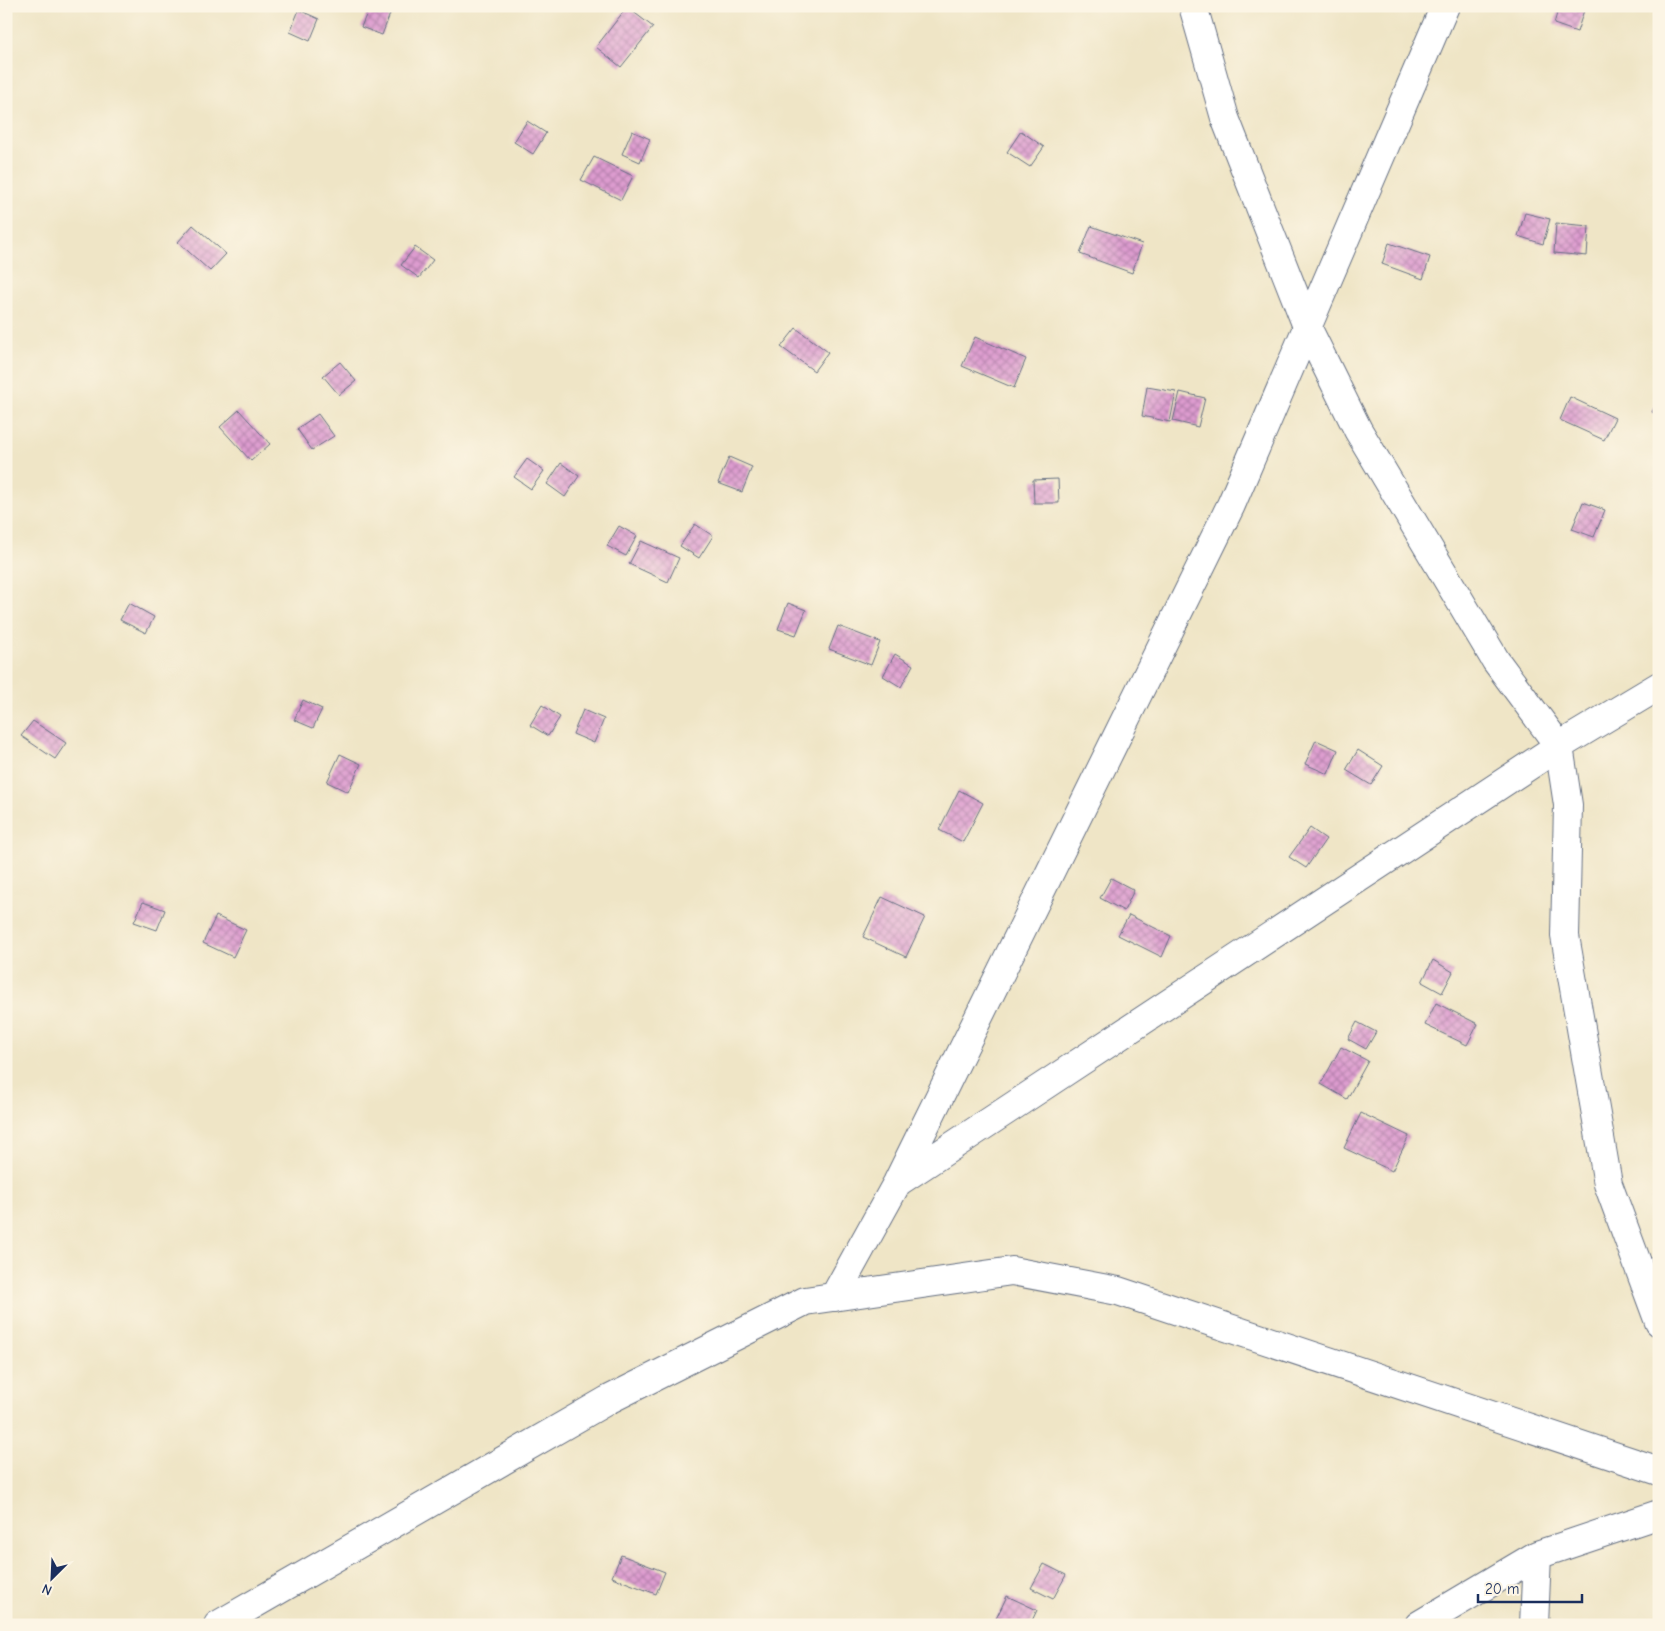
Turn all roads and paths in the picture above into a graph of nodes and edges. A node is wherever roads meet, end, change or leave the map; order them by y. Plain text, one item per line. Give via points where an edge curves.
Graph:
1 (1193, 6) edge
2 (1445, 6) edge
3 (1308, 329) junction
4 (1659, 686) edge
5 (1559, 746) junction
6 (897, 1183) junction
7 (834, 1297) junction
8 (1659, 1322) edge
9 (1659, 1471) edge
10 (1659, 1514) edge
11 (1537, 1555) junction
12 (218, 1625) edge
13 (1419, 1625) edge
14 (1534, 1625) edge

1 - 3 street via 1225,118
2 - 3 street
3 - 5 street via 1358,430 1480,635
3 - 6 street via 1231,505
4 - 5 street
5 - 6 street
5 - 8 street via 1568,805 1565,936 1568,955 1608,1184
6 - 7 street
7 - 9 street via 1012,1271 1118,1291
7 - 12 street via 805,1301 608,1400
10 - 11 street
11 - 13 street
11 - 14 street

